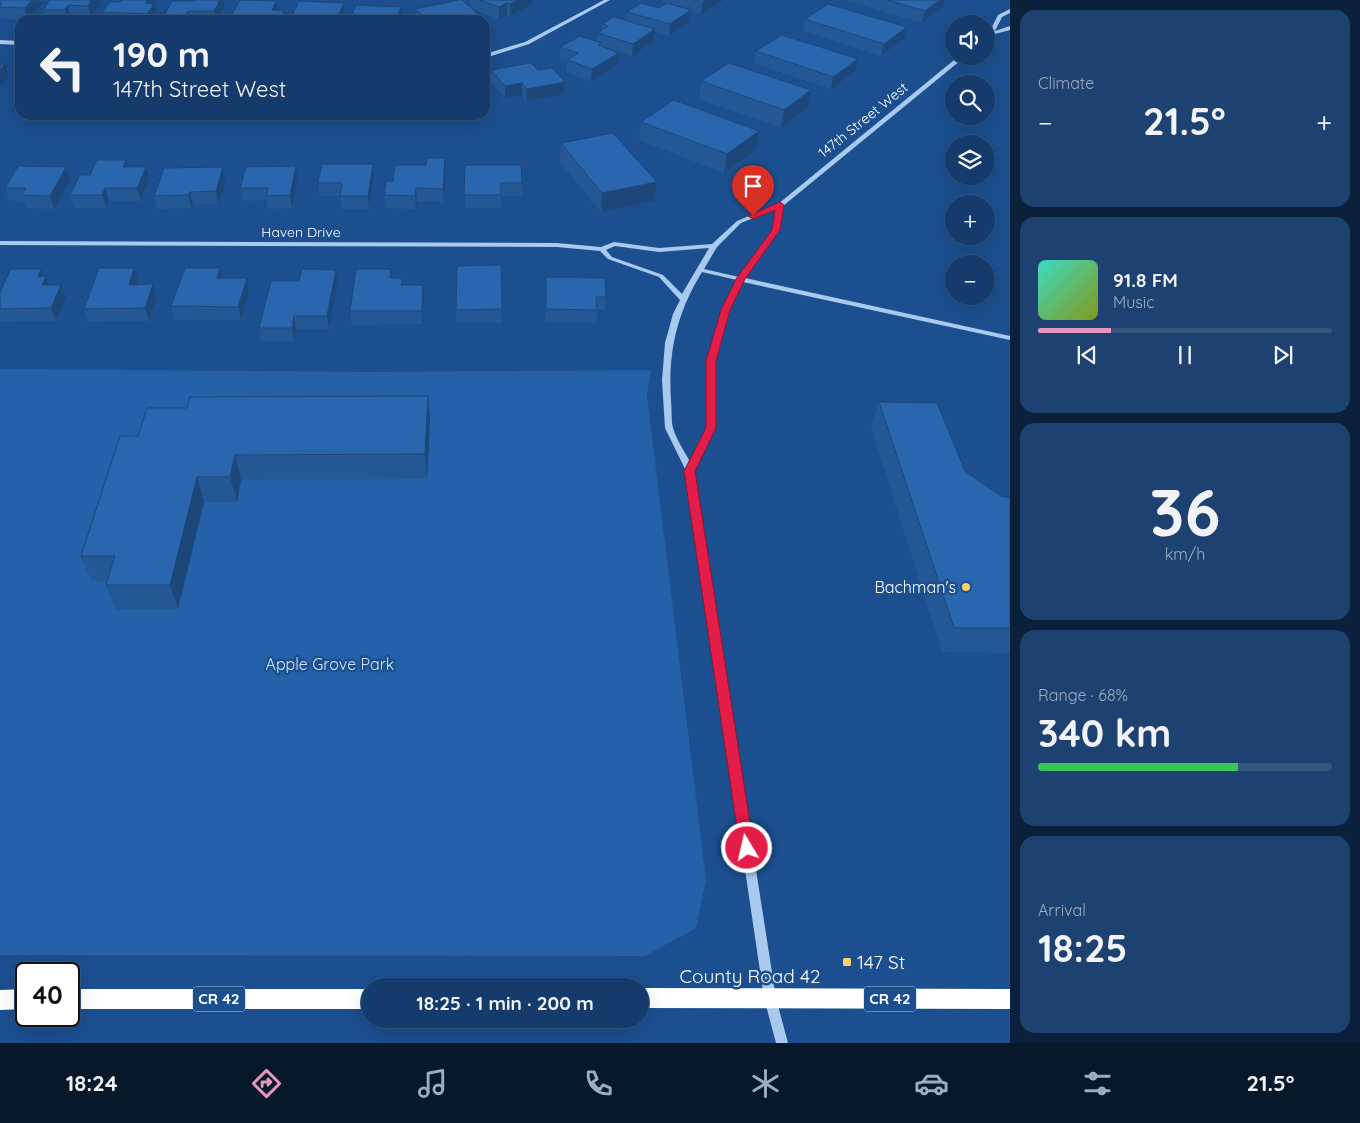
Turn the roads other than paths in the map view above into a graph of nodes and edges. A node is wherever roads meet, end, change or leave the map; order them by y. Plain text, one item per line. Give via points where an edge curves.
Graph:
1 (608, 0) edge
2 (1010, 10) edge
3 (995, 24) edge
4 (1010, 28) edge
5 (995, 33) edge
6 (0, 42) edge
7 (15, 43) edge
8 (490, 54) edge
9 (952, 65) edge
10 (780, 205) junction
11 (0, 243) edge
12 (714, 246) junction
13 (602, 249) junction
14 (700, 270) junction
15 (741, 279) junction
16 (683, 299) junction
17 (1010, 338) edge
18 (690, 471) junction
19 (649, 998) edge
20 (770, 998) junction
21 (80, 999) edge
22 (361, 999) edge
23 (1010, 999) edge
24 (0, 1000) edge
25 (15, 1000) edge
26 (782, 1043) edge

1 - 8 street via 527,43
2 - 3 street via 1000,16
4 - 5 street
6 - 7 street
9 - 10 street, 147th Street West
10 - 12 street, 147th Street West via 739,222
10 - 15 street via 776,230
11 - 13 street, Haven Drive via 557,244
12 - 13 street, Haven Drive via 659,250 614,244
12 - 14 street, 147th Street West
13 - 16 street, Haven Drive via 610,258 661,276
14 - 15 street
14 - 16 street, 147th Street West
15 - 17 street
15 - 18 street via 726,310 711,361 711,428
16 - 18 street, 147th Street West via 669,343 666,380 669,428
18 - 20 street, 147th Street West
19 - 20 highway, County Road 42 / CR 42
20 - 23 highway, County Road 42 / CR 42
20 - 26 street, 147th Street West
21 - 22 highway, CR 42
24 - 25 highway

